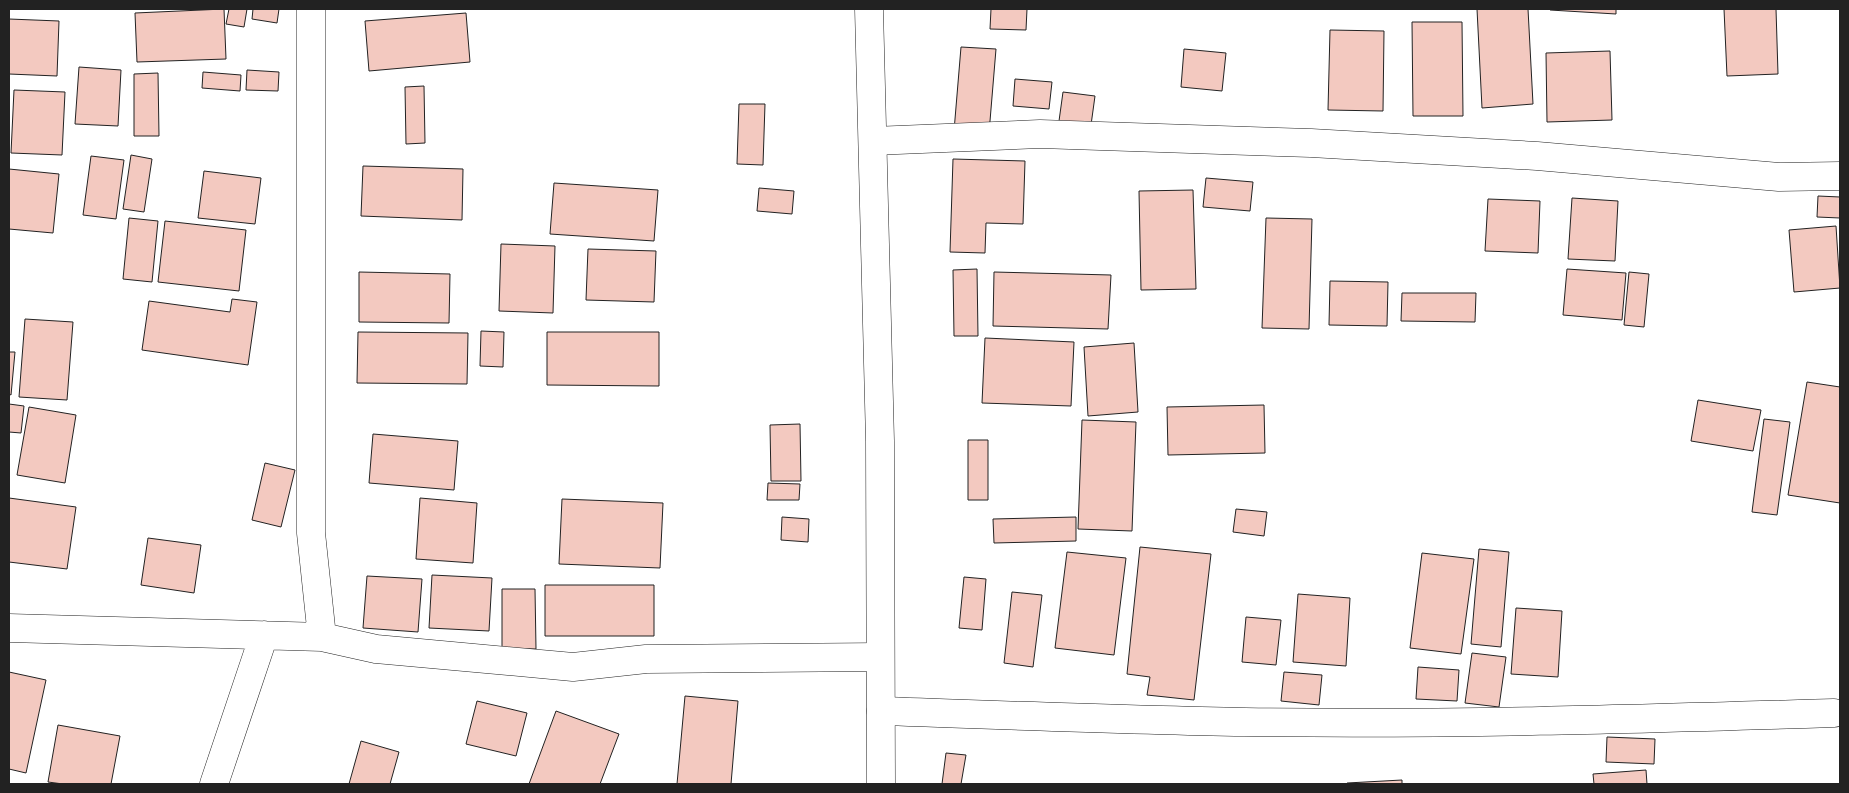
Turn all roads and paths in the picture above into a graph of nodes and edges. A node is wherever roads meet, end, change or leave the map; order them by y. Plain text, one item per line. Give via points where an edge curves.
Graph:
1 (311, 9) edge
2 (869, 9) edge
3 (873, 141) junction
4 (1840, 176) edge
5 (9, 628) edge
6 (264, 635) junction
7 (322, 637) junction
8 (880, 657) junction
9 (882, 711) junction
10 (1834, 713) dead end
11 (214, 784) edge
12 (882, 784) edge

1 - 7 street via 311,533
2 - 3 street
3 - 4 street via 1040,134 1292,142 1537,156 1779,177
3 - 8 street via 880,441
5 - 6 street
6 - 7 street
6 - 11 street
7 - 8 street via 376,648 574,667 646,659
8 - 9 street
9 - 10 street via 1245,722 1567,721
9 - 12 street

